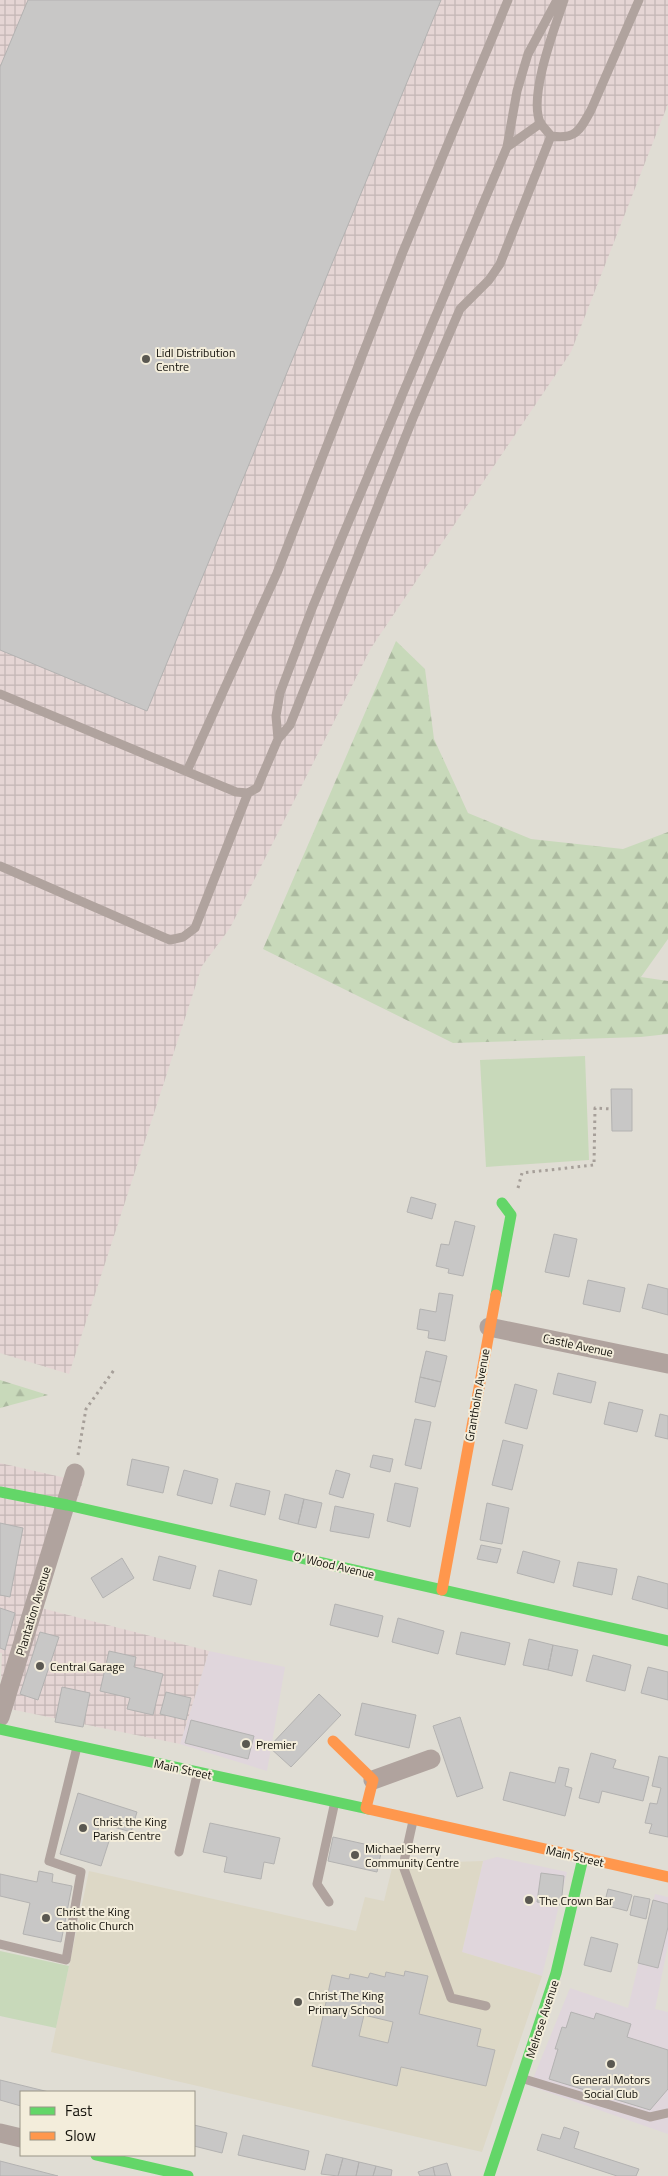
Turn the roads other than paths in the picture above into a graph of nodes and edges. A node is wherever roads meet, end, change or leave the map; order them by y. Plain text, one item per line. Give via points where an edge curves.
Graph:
1 (508, 0) edge
2 (557, 0) edge
3 (564, 0) edge
4 (639, 0) edge
5 (540, 123) junction
6 (551, 136) junction
7 (507, 147) junction
8 (0, 694) edge
9 (278, 739) junction
10 (188, 771) junction
11 (248, 793) junction
12 (0, 866) edge
13 (502, 1203) dead end
14 (489, 1327) junction
15 (668, 1364) edge
16 (75, 1473) road end
17 (0, 1492) edge
18 (67, 1505) junction
19 (442, 1590) junction
20 (668, 1640) edge
21 (0, 1717) edge
22 (0, 1729) edge
23 (333, 1741) dead end
24 (77, 1745) junction
25 (432, 1759) dead end
26 (198, 1772) junction
27 (373, 1780) junction
28 (335, 1802) junction
29 (366, 1808) junction
30 (414, 1819) junction
31 (179, 1852) dead end
32 (583, 1858) junction
33 (668, 1877) edge
34 (330, 1902) dead end
35 (0, 1944) edge
36 (486, 2006) dead end
37 (523, 2078) junction
38 (668, 2113) edge
39 (0, 2133) edge
40 (20, 2138) edge
41 (100, 2156) edge
42 (492, 2175) edge
43 (188, 2176) edge

1 - 10 lane via 402,254 277,572
2 - 7 lane via 528,54 517,91
3 - 5 lane via 541,75 537,104
4 - 6 lane via 584,124 574,135 566,138
5 - 6 lane
5 - 7 lane
6 - 9 lane via 500,264 460,309 290,725
7 - 9 lane via 313,606 280,693 276,716
8 - 10 lane
9 - 11 lane via 257,788
10 - 11 lane via 236,792
11 - 12 lane via 195,928 183,937 170,940
13 - 14 street, Grantholm Avenue via 511,1215
14 - 15 street, Castle Avenue
14 - 19 street, Grantholm Avenue
16 - 18 street, Plantation Avenue
17 - 18 street, O' Wood Avenue
18 - 19 street, O' Wood Avenue
18 - 21 street, Plantation Avenue
19 - 20 street, O' Wood Avenue
22 - 24 street, Main Street
23 - 27 street
24 - 26 street, Main Street
24 - 35 lane via 49,1861 81,1872 66,1960
25 - 27 street
26 - 28 street, Main Street
26 - 31 lane
27 - 29 street
28 - 29 street, Main Street
28 - 34 lane via 317,1884
29 - 30 street, Main Street
30 - 32 street, Main Street
30 - 36 lane via 403,1866 451,1998
32 - 33 street, Main Street
32 - 37 street, Melrose Avenue via 556,1973
37 - 38 lane via 650,2117
37 - 42 street, Melrose Avenue
39 - 40 street
41 - 43 street

